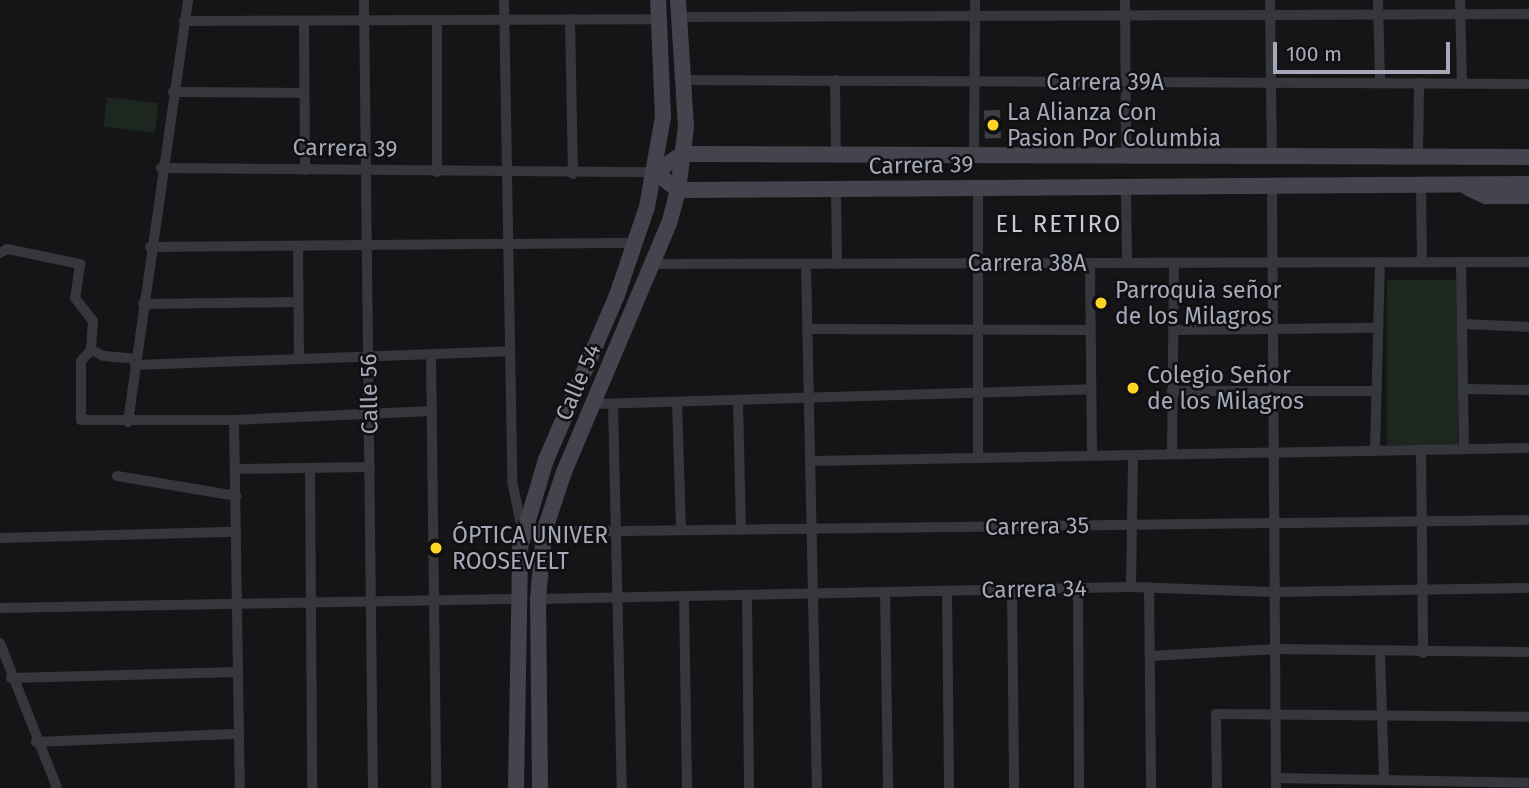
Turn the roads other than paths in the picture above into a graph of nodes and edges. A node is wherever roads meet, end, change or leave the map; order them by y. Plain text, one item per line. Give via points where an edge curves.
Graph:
1 (188, 0) edge
2 (364, 0) edge
3 (504, 0) edge
4 (658, 0) edge
5 (678, 0) edge
6 (975, 0) edge
7 (1125, 0) edge
8 (1270, 0) edge
9 (1378, 0) edge
10 (1460, 0) edge
11 (1270, 14) junction
12 (1378, 14) junction
13 (1460, 14) junction
14 (1529, 14) edge
15 (975, 15) junction
16 (1125, 15) junction
17 (679, 17) junction
18 (570, 19) junction
19 (659, 19) junction
20 (437, 20) junction
21 (504, 20) junction
22 (184, 21) junction
23 (304, 21) junction
24 (364, 21) junction
25 (682, 80) junction
26 (835, 80) junction
27 (975, 81) junction
28 (1125, 82) junction
29 (1271, 82) junction
30 (1380, 83) junction
31 (1419, 83) junction
32 (1462, 83) junction
33 (1529, 84) edge
34 (173, 92) junction
35 (304, 93) junction
36 (686, 127) junction
37 (683, 154) junction
38 (717, 156) junction
39 (836, 157) junction
40 (974, 157) junction
41 (1126, 157) junction
42 (1529, 157) edge
43 (892, 158) junction
44 (942, 158) junction
45 (1163, 158) junction
46 (1203, 158) junction
47 (1272, 158) junction
48 (1418, 159) junction
49 (161, 167) junction
50 (305, 170) junction
51 (366, 171) junction
52 (437, 172) junction
53 (655, 172) junction
54 (506, 173) junction
55 (573, 174) junction
56 (1529, 184) edge
57 (1421, 185) junction
58 (1459, 185) junction
59 (978, 186) junction
60 (1158, 186) junction
61 (1272, 186) junction
62 (891, 187) junction
63 (1126, 187) junction
64 (938, 188) junction
65 (1203, 188) junction
66 (709, 189) junction
67 (836, 189) junction
68 (678, 190) junction
69 (1529, 196) edge
70 (669, 224) junction
71 (636, 243) junction
72 (506, 244) junction
73 (367, 245) junction
74 (298, 246) junction
75 (150, 247) junction
76 (0, 253) edge
77 (978, 262) junction
78 (1272, 262) junction
79 (1380, 262) junction
80 (1422, 262) junction
81 (1461, 262) junction
82 (1529, 262) edge
83 (1090, 263) junction
84 (1127, 263) junction
85 (1174, 263) junction
86 (652, 264) junction
87 (806, 264) junction
88 (837, 264) junction
89 (297, 302) junction
90 (143, 304) junction
91 (1464, 324) junction
92 (1272, 326) junction
93 (1529, 327) edge
94 (978, 328) junction
95 (1378, 328) junction
96 (807, 329) junction
97 (1090, 330) junction
98 (1173, 330) junction
99 (91, 349) junction
100 (508, 351) junction
101 (430, 354) junction
102 (368, 356) junction
103 (299, 359) junction
104 (136, 362) junction
105 (1465, 389) junction
106 (1091, 390) junction
107 (1529, 390) edge
108 (978, 391) junction
109 (1172, 391) junction
110 (1272, 391) junction
111 (1377, 391) junction
112 (809, 398) junction
113 (738, 400) junction
114 (677, 402) junction
115 (595, 404) junction
116 (613, 404) junction
117 (432, 411) junction
118 (369, 415) junction
119 (234, 420) junction
120 (128, 422) junction
121 (1529, 448) edge
122 (1464, 449) junction
123 (1421, 450) junction
124 (1375, 451) junction
125 (1272, 453) junction
126 (1172, 454) junction
127 (1133, 455) junction
128 (978, 456) junction
129 (1092, 456) junction
130 (810, 461) junction
131 (370, 467) junction
132 (235, 468) junction
133 (310, 469) junction
134 (117, 476) dead end
135 (236, 496) junction
136 (1529, 520) edge
137 (1424, 522) junction
138 (1273, 523) junction
139 (1131, 525) junction
140 (812, 529) junction
141 (681, 530) junction
142 (741, 530) junction
143 (618, 531) junction
144 (544, 532) junction
145 (236, 533) junction
146 (523, 533) junction
147 (0, 538) edge
148 (1131, 587) junction
149 (1149, 587) junction
150 (1078, 588) junction
151 (1529, 588) edge
152 (1012, 589) junction
153 (1423, 589) junction
154 (947, 591) junction
155 (885, 592) junction
156 (1274, 592) junction
157 (813, 593) junction
158 (747, 595) junction
159 (684, 596) junction
160 (620, 598) junction
161 (516, 599) junction
162 (538, 599) junction
163 (435, 601) junction
164 (371, 602) junction
165 (313, 603) junction
166 (237, 604) junction
167 (0, 608) edge
168 (0, 643) edge
169 (1276, 649) junction
170 (1380, 652) junction
171 (1529, 652) edge
172 (1423, 653) junction
173 (1150, 656) junction
174 (238, 672) junction
175 (11, 678) junction
176 (1276, 714) junction
177 (1384, 714) junction
178 (1529, 717) edge
179 (239, 734) junction
180 (36, 742) junction
181 (1384, 777) junction
182 (1276, 783) edge
183 (1529, 783) edge
184 (1424, 784) edge
185 (57, 788) edge
186 (240, 788) edge
187 (312, 788) edge
188 (373, 788) edge
189 (436, 788) edge
190 (516, 788) edge
191 (540, 788) edge
192 (622, 788) edge
193 (687, 788) edge
194 (749, 788) edge
195 (817, 788) edge
196 (888, 788) edge
197 (949, 788) edge
198 (1014, 788) edge
199 (1079, 788) edge
200 (1152, 788) edge
201 (1217, 788) edge

1 - 22 street
2 - 24 street, Calle 56
3 - 21 street
4 - 19 main road, Calle 54
5 - 17 main road, Calle 54
6 - 15 street
7 - 16 street
8 - 11 street
9 - 12 street
10 - 13 street
11 - 12 street
11 - 16 street
11 - 29 street
12 - 13 street
12 - 30 street
13 - 14 street
13 - 32 street
15 - 16 street
15 - 17 street
15 - 27 street
16 - 28 street
17 - 25 main road, Calle 54
18 - 19 street
18 - 21 street
18 - 55 street
19 - 53 main road, Calle 54 via 663,117
20 - 21 street
20 - 24 street
20 - 52 street
21 - 54 street
22 - 23 street
22 - 34 street
23 - 24 street
23 - 35 street
24 - 51 street, Calle 56
25 - 26 street, Carrera 39A
25 - 36 main road, Calle 54
26 - 27 street, Carrera 39A
26 - 39 street
27 - 28 street, Carrera 39A
27 - 40 street
28 - 29 street, Carrera 39A
28 - 41 street
29 - 30 street, Carrera 39A
29 - 47 street
30 - 31 street, Carrera 39A
31 - 32 street, Carrera 39A
31 - 48 street
32 - 33 street, Carrera 39A
34 - 35 street
34 - 49 street
35 - 50 street
36 - 37 main road, Calle 54
36 - 38 main road via 695,146
37 - 38 main road, Carrera 39
37 - 53 main road
37 - 68 main road, Calle 54
38 - 39 main road, Carrera 39
39 - 43 main road, Carrera 39
40 - 41 main road, Carrera 39
40 - 44 main road, Carrera 39
41 - 45 main road, Carrera 39
42 - 48 main road, Carrera 39
43 - 44 main road, Carrera 39
43 - 62 main road via 905,173 899,184
44 - 64 main road via 933,161 927,173
45 - 46 main road, Carrera 39
45 - 60 main road via 1172,165 1172,177
46 - 47 main road, Carrera 39
46 - 65 main road via 1189,170 1194,184
47 - 48 main road, Carrera 39
49 - 50 street, Carrera 39
49 - 75 street
50 - 51 street, Carrera 39
51 - 52 street, Carrera 39
51 - 73 street, Calle 56
52 - 54 street, Carrera 39
53 - 55 street, Carrera 39
53 - 68 main road
53 - 71 main road, Calle 54
54 - 55 street, Carrera 39
54 - 72 street
56 - 58 main road, Carrera 39
57 - 58 main road, Carrera 39
57 - 61 main road, Carrera 39
57 - 80 street
58 - 69 main road via 1486,196
59 - 63 main road, Carrera 39
59 - 64 main road, Carrera 39
59 - 77 street
60 - 63 main road, Carrera 39
60 - 65 main road, Carrera 39
61 - 65 main road, Carrera 39
61 - 78 street
62 - 64 main road, Carrera 39
62 - 67 main road, Carrera 39
63 - 84 street
66 - 67 main road, Carrera 39
66 - 68 main road, Carrera 39
66 - 70 main road via 687,197
67 - 88 street
68 - 70 main road, Calle 54
70 - 86 main road, Calle 54
71 - 72 street
71 - 146 main road, Calle 54 via 546,460
72 - 73 street
72 - 100 street
73 - 74 street
73 - 102 street, Calle 56
74 - 75 street
74 - 89 street
75 - 90 street
76 - 99 street via 7,249 80,264 75,295 93,321
77 - 83 street, Carrera 38A
77 - 88 street, Carrera 38A
77 - 94 street
78 - 79 street, Carrera 38A
78 - 85 street, Carrera 38A
78 - 92 street
79 - 80 street, Carrera 38A
79 - 95 street
80 - 81 street, Carrera 38A
81 - 82 street, Carrera 38A
81 - 91 street
83 - 84 street, Carrera 38A
83 - 97 street
84 - 85 street, Carrera 38A
85 - 98 street
86 - 87 street, Carrera 38A
86 - 115 main road, Calle 54
87 - 88 street, Carrera 38A
87 - 96 street
89 - 90 street
89 - 103 street
90 - 104 street
91 - 93 street
91 - 105 street
92 - 95 street
92 - 98 street
92 - 110 street
94 - 96 street
94 - 97 street
94 - 108 street
95 - 111 street
96 - 112 street
97 - 106 street
98 - 109 street
99 - 104 street
99 - 120 street via 81,361 78,416
100 - 101 street
100 - 146 street via 512,481
101 - 102 street
101 - 117 street
102 - 103 street
102 - 118 street, Calle 56
103 - 104 street
104 - 120 street
105 - 107 street
105 - 122 street
106 - 108 street
106 - 129 street
108 - 112 street
108 - 128 street
109 - 110 street
109 - 126 street
110 - 111 street
110 - 125 street
111 - 124 street
112 - 113 street
112 - 130 street
113 - 114 street
113 - 142 street
114 - 116 street
114 - 141 street
115 - 116 street
115 - 144 main road, Calle 54
116 - 143 street
117 - 118 street
117 - 163 street
118 - 119 street
118 - 131 street, Calle 56
119 - 120 street
119 - 132 street
121 - 122 street
122 - 123 street
123 - 124 street
123 - 137 street
124 - 125 street
125 - 126 street
125 - 138 street
126 - 127 street
127 - 129 street
127 - 139 street
128 - 129 street
128 - 130 street
130 - 140 street
131 - 133 street
131 - 164 street, Calle 56
132 - 133 street
132 - 135 street
133 - 165 street
134 - 135 street
135 - 145 street
136 - 137 street, Carrera 35
137 - 138 street, Carrera 35
137 - 153 street
138 - 139 street, Carrera 35
138 - 156 street
139 - 140 street, Carrera 35
139 - 148 street
140 - 142 street, Carrera 35
140 - 157 street
141 - 142 street, Carrera 35
141 - 143 street, Carrera 35
143 - 144 street, Carrera 35
143 - 160 street
144 - 162 main road, Calle 54
145 - 147 street
145 - 166 street
146 - 161 main road, Calle 54
148 - 149 street, Carrera 34
148 - 150 street, Carrera 34
149 - 156 street, Carrera 34
149 - 173 street
150 - 152 street, Carrera 34
150 - 199 street
151 - 153 street, Carrera 34
152 - 154 street, Carrera 34
152 - 198 street
153 - 156 street, Carrera 34
153 - 172 street
154 - 155 street, Carrera 34
154 - 197 street
155 - 157 street, Carrera 34
155 - 196 street
156 - 169 street
157 - 158 street, Carrera 34
157 - 195 street
158 - 159 street, Carrera 34
158 - 194 street
159 - 160 street, Carrera 34
159 - 193 street
160 - 162 street, Carrera 34
160 - 192 street
161 - 163 street
161 - 190 main road, Calle 54
162 - 191 main road, Calle 54
163 - 164 street
163 - 189 street
164 - 165 street
164 - 188 street, Calle 56
165 - 166 street
165 - 187 street
166 - 167 street
166 - 174 street
168 - 175 street
169 - 170 street
169 - 173 street
169 - 176 street
170 - 172 street
170 - 177 street
171 - 172 street
173 - 200 street
174 - 175 street
174 - 179 street
175 - 180 street
176 - 177 street
176 - 182 street
176 - 201 street via 1216,714
177 - 178 street
177 - 181 street
179 - 180 street
179 - 186 street
180 - 185 street
181 - 182 street
181 - 184 street
183 - 184 street

